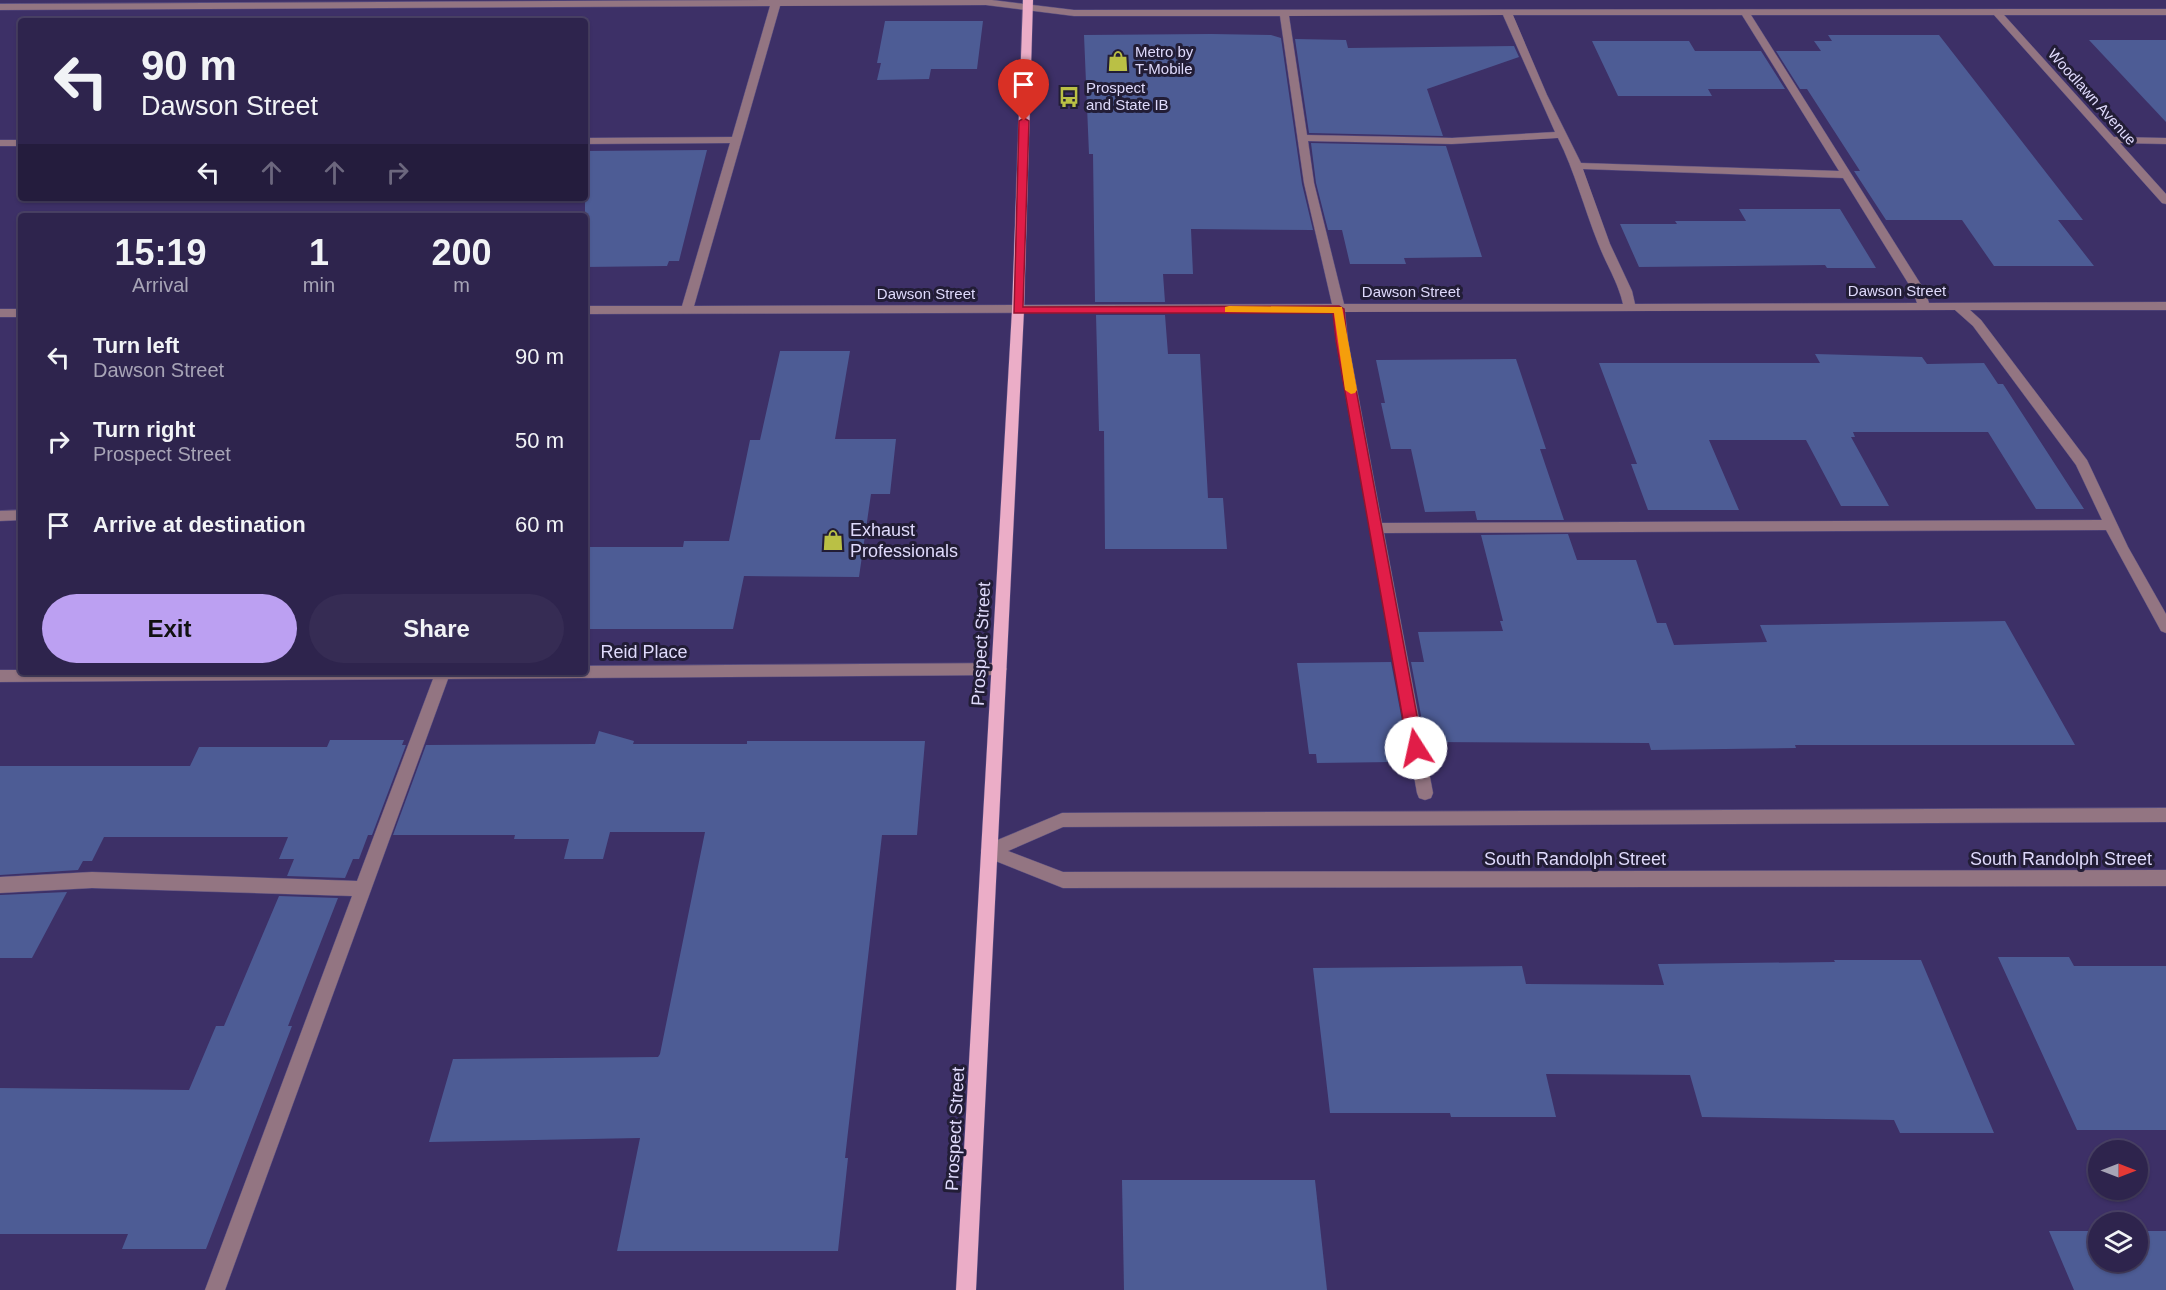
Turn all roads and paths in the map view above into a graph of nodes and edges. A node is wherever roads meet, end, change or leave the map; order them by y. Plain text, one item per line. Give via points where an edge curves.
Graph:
1 (1361, 0) edge
2 (1682, 0) edge
3 (1998, 0) edge
4 (703, 1) edge
5 (776, 2) junction
6 (1028, 3) edge
7 (0, 7) edge
8 (1506, 11) junction
9 (1689, 11) junction
10 (1744, 11) junction
11 (1284, 12) junction
12 (1365, 12) junction
13 (1996, 12) junction
14 (2009, 12) junction
15 (2166, 12) edge
16 (1561, 135) junction
17 (1302, 138) junction
18 (738, 140) junction
19 (2111, 140) junction
20 (588, 141) edge
21 (2166, 141) edge
22 (0, 143) edge
23 (18, 143) edge
24 (1577, 166) junction
25 (1846, 175) junction
26 (2166, 201) edge
27 (2166, 306) edge
28 (1925, 307) junction
29 (1959, 307) junction
30 (1630, 308) junction
31 (1339, 309) junction
32 (588, 310) edge
33 (687, 310) junction
34 (1018, 310) junction
35 (0, 313) edge
36 (18, 313) edge
37 (18, 515) edge
38 (0, 516) edge
39 (2111, 525) junction
40 (1376, 528) junction
41 (2166, 627) edge
42 (999, 669) junction
43 (588, 672) edge
44 (148, 675) edge
45 (442, 675) edge
46 (0, 676) edge
47 (1425, 793) dead end
48 (2166, 815) edge
49 (989, 851) junction
50 (2166, 878) edge
51 (0, 885) edge
52 (363, 889) junction
53 (215, 1290) edge
54 (966, 1290) edge

1 - 12 street
2 - 9 street
3 - 14 street
4 - 5 street
4 - 7 street
5 - 6 street
5 - 18 street
6 - 11 street via 1074,13
6 - 34 main road, Prospect Street
8 - 9 street
8 - 12 street
8 - 16 street
9 - 10 street
10 - 13 street
10 - 25 street
11 - 12 street
11 - 17 street
13 - 14 street
13 - 19 street, Woodlawn Avenue
14 - 15 street
16 - 17 street via 1452,141
16 - 24 street
17 - 31 street
18 - 20 street
18 - 33 street
19 - 21 street
19 - 26 street, Woodlawn Avenue
22 - 23 street
24 - 25 street
24 - 30 street
25 - 28 street via 1919,291
27 - 29 street, Dawson Street
28 - 29 street, Dawson Street
28 - 30 street, Dawson Street
29 - 39 street via 1977,323 2082,463
30 - 31 street, Dawson Street
31 - 34 street, Dawson Street
31 - 40 street
32 - 33 street, Dawson Street
33 - 34 street, Dawson Street
34 - 42 main road, Prospect Street
35 - 36 street
37 - 38 street
39 - 40 street
39 - 41 street
40 - 47 street
42 - 43 street, Reid Place
42 - 49 main road, Prospect Street
44 - 46 street, Reid Place
45 - 52 street
48 - 49 street via 1062,820
49 - 50 street, South Randolph Street via 1063,880
49 - 54 main road, Prospect Street
51 - 52 street via 92,880
52 - 53 street

